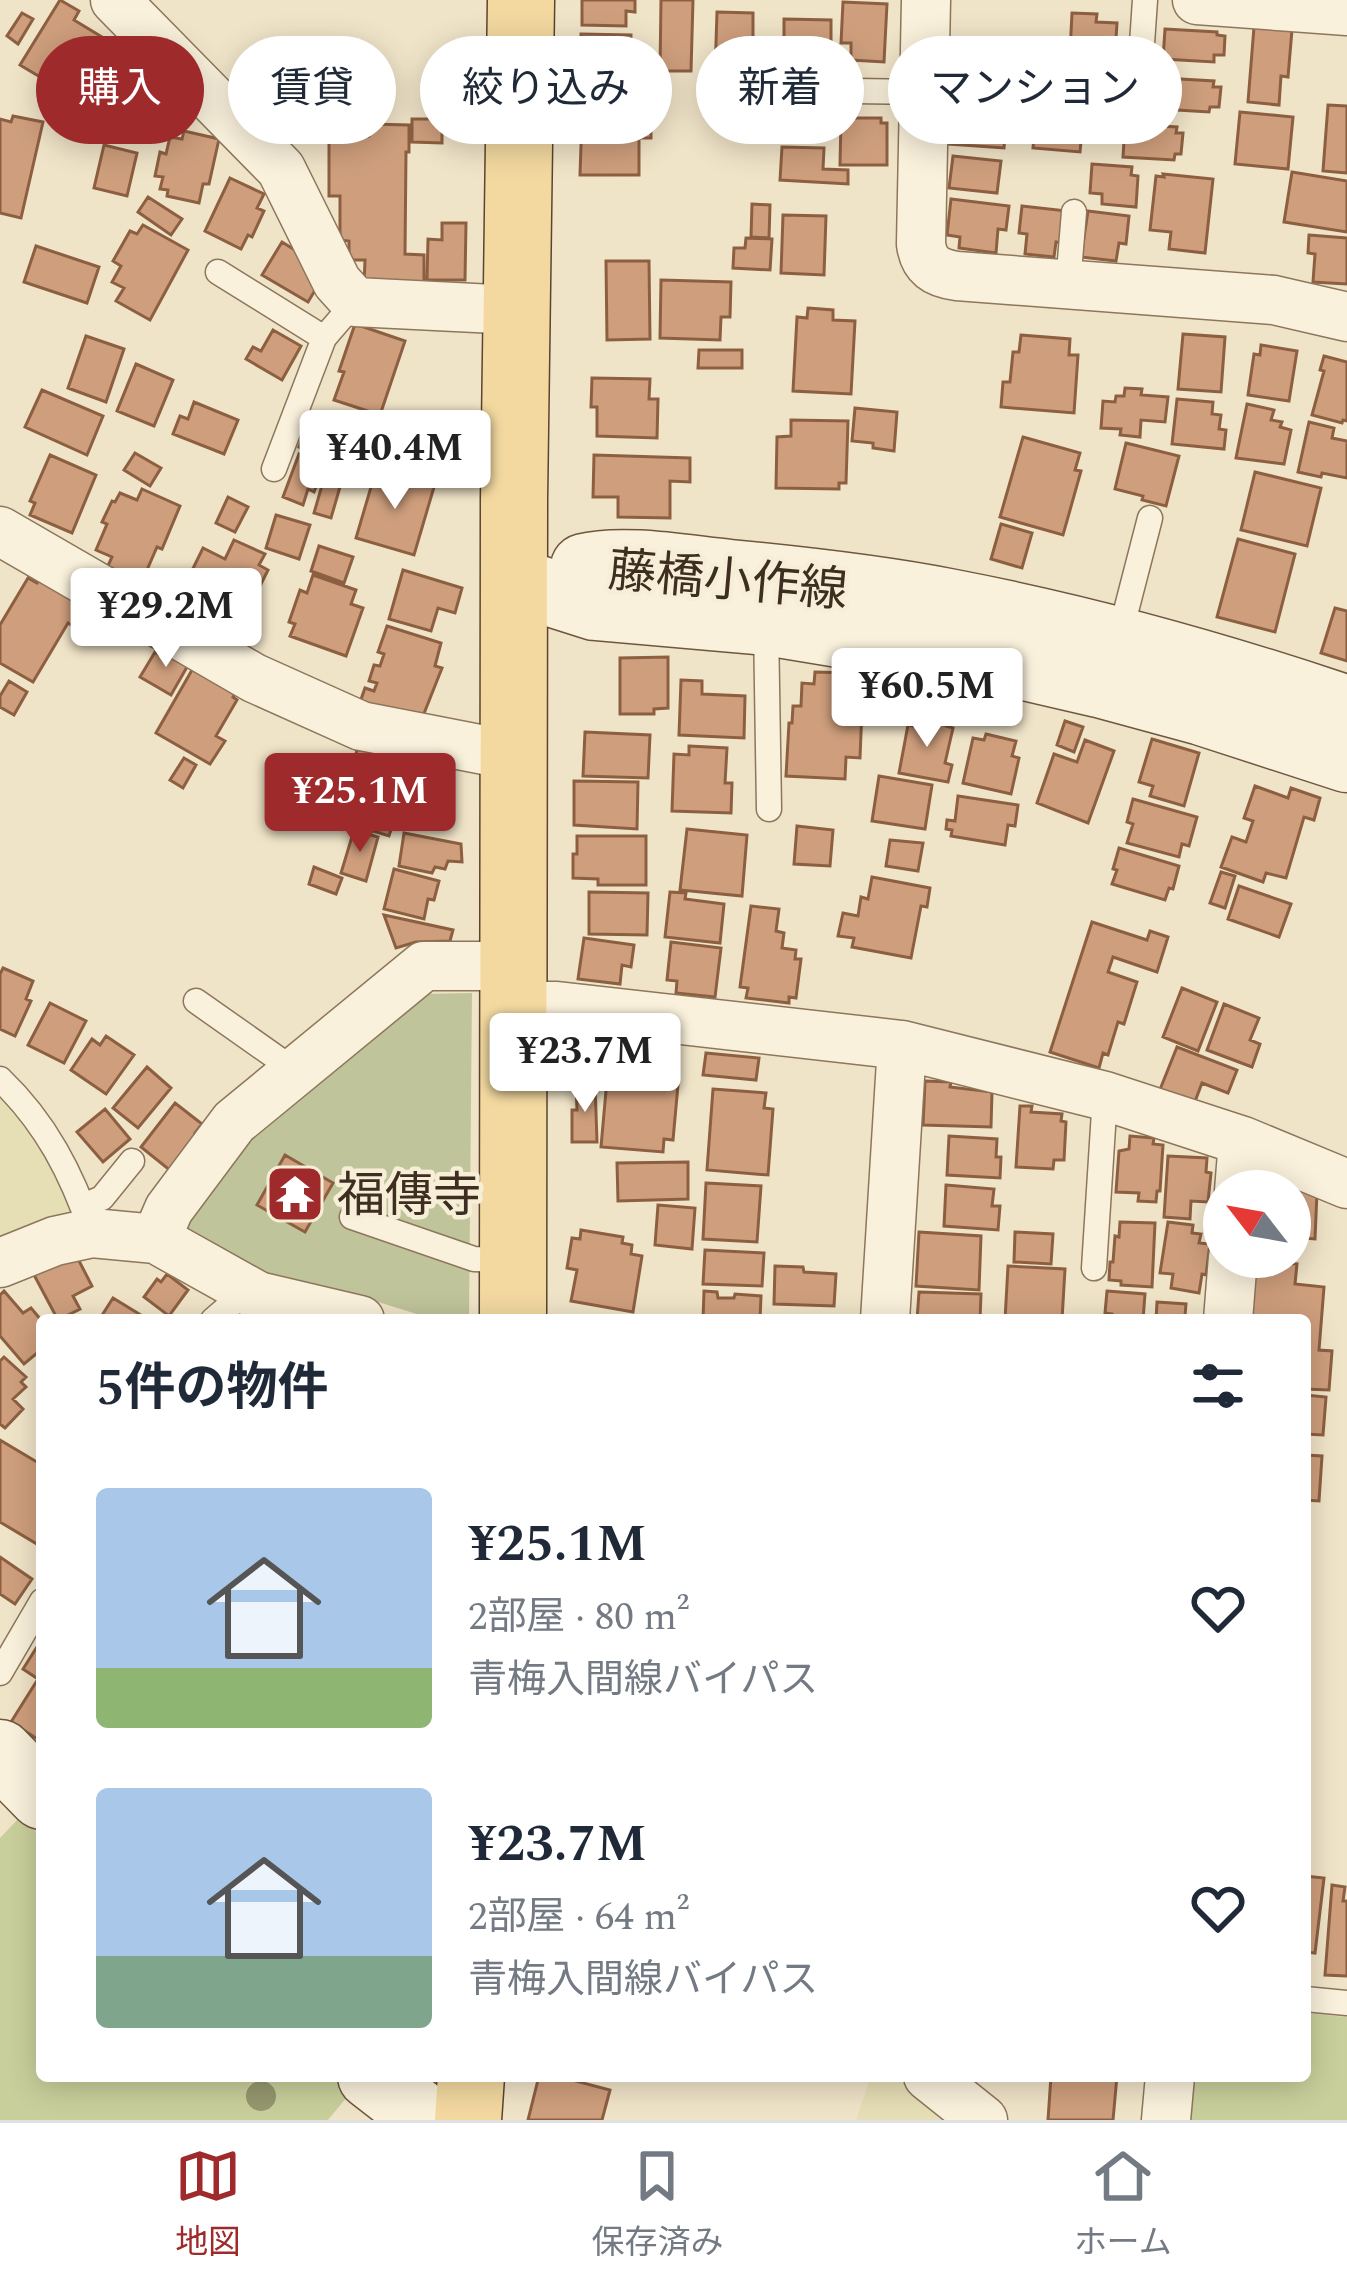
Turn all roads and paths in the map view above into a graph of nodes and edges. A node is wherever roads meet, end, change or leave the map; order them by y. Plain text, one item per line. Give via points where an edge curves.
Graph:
1 (115, 0) edge
2 (521, 0) edge
3 (926, 0) edge
4 (1145, 0) edge
5 (1197, 0) edge
6 (1285, 3) edge
7 (1347, 11) edge
8 (925, 36) edge
9 (1143, 36) edge
10 (924, 144) edge
11 (1074, 212) dead end
12 (218, 272) dead end
13 (1068, 284) junction
14 (355, 302) junction
15 (516, 310) junction
16 (1347, 316) edge
17 (324, 338) junction
18 (274, 469) dead end
19 (1150, 518) dead end
20 (0, 531) edge
21 (516, 582) junction
22 (766, 622) junction
23 (1118, 641) junction
24 (1347, 709) edge
25 (515, 756) junction
26 (1347, 758) edge
27 (769, 809) dead end
28 (515, 986) junction
29 (196, 1001) dead end
30 (902, 1045) junction
31 (294, 1070) junction
32 (0, 1079) edge
33 (1105, 1096) junction
34 (1243, 1141) junction
35 (132, 1161) dead end
36 (1241, 1170) edge
37 (1347, 1184) edge
38 (352, 1217) dead end
39 (88, 1219) junction
40 (156, 1239) junction
41 (0, 1263) edge
42 (1094, 1268) dead end
43 (1232, 1278) edge
44 (513, 1290) edge
45 (230, 1305) edge
46 (334, 1314) edge
47 (885, 1314) edge
48 (1229, 1314) edge
49 (36, 1611) edge
50 (0, 1673) edge
51 (0, 1753) edge
52 (36, 1790) edge
53 (1311, 2000) edge
54 (1347, 2003) edge
55 (379, 2082) edge
56 (471, 2082) edge
57 (936, 2082) edge
58 (1169, 2082) edge
59 (428, 2120) edge
60 (468, 2120) edge
61 (983, 2120) edge
62 (1166, 2120) edge

1 - 14 street via 281,169
2 - 15 main road
3 - 8 street
4 - 9 lane
5 - 6 street
6 - 7 street
10 - 13 street via 923,257 942,274
11 - 13 lane
12 - 17 lane
13 - 16 street via 1274,299
14 - 15 street
14 - 17 lane
15 - 21 main road
17 - 18 lane
19 - 23 lane
20 - 25 street via 254,678 361,726
21 - 22 main road, 藤橋小作線 via 595,607
21 - 23 main road, 藤橋小作線 via 601,563 712,571 946,601
21 - 25 main road
22 - 26 main road, 藤橋小作線 via 1099,683
22 - 27 lane
23 - 24 main road, 藤橋小作線
25 - 28 main road
28 - 30 street via 612,1028 841,1053
28 - 31 street via 424,966
28 - 44 main road
29 - 31 lane
30 - 33 street
30 - 47 street
31 - 40 street via 234,1122
32 - 39 lane via 42,1126
33 - 34 street
33 - 42 lane
34 - 36 street
34 - 37 street
35 - 39 lane
38 - 44 lane via 474,1259
39 - 40 street
39 - 41 street
40 - 45 street
43 - 48 street
45 - 46 street via 258,1296
49 - 50 lane
51 - 52 main road
53 - 54 lane
55 - 59 main road
56 - 60 main road
57 - 61 street
58 - 62 street

